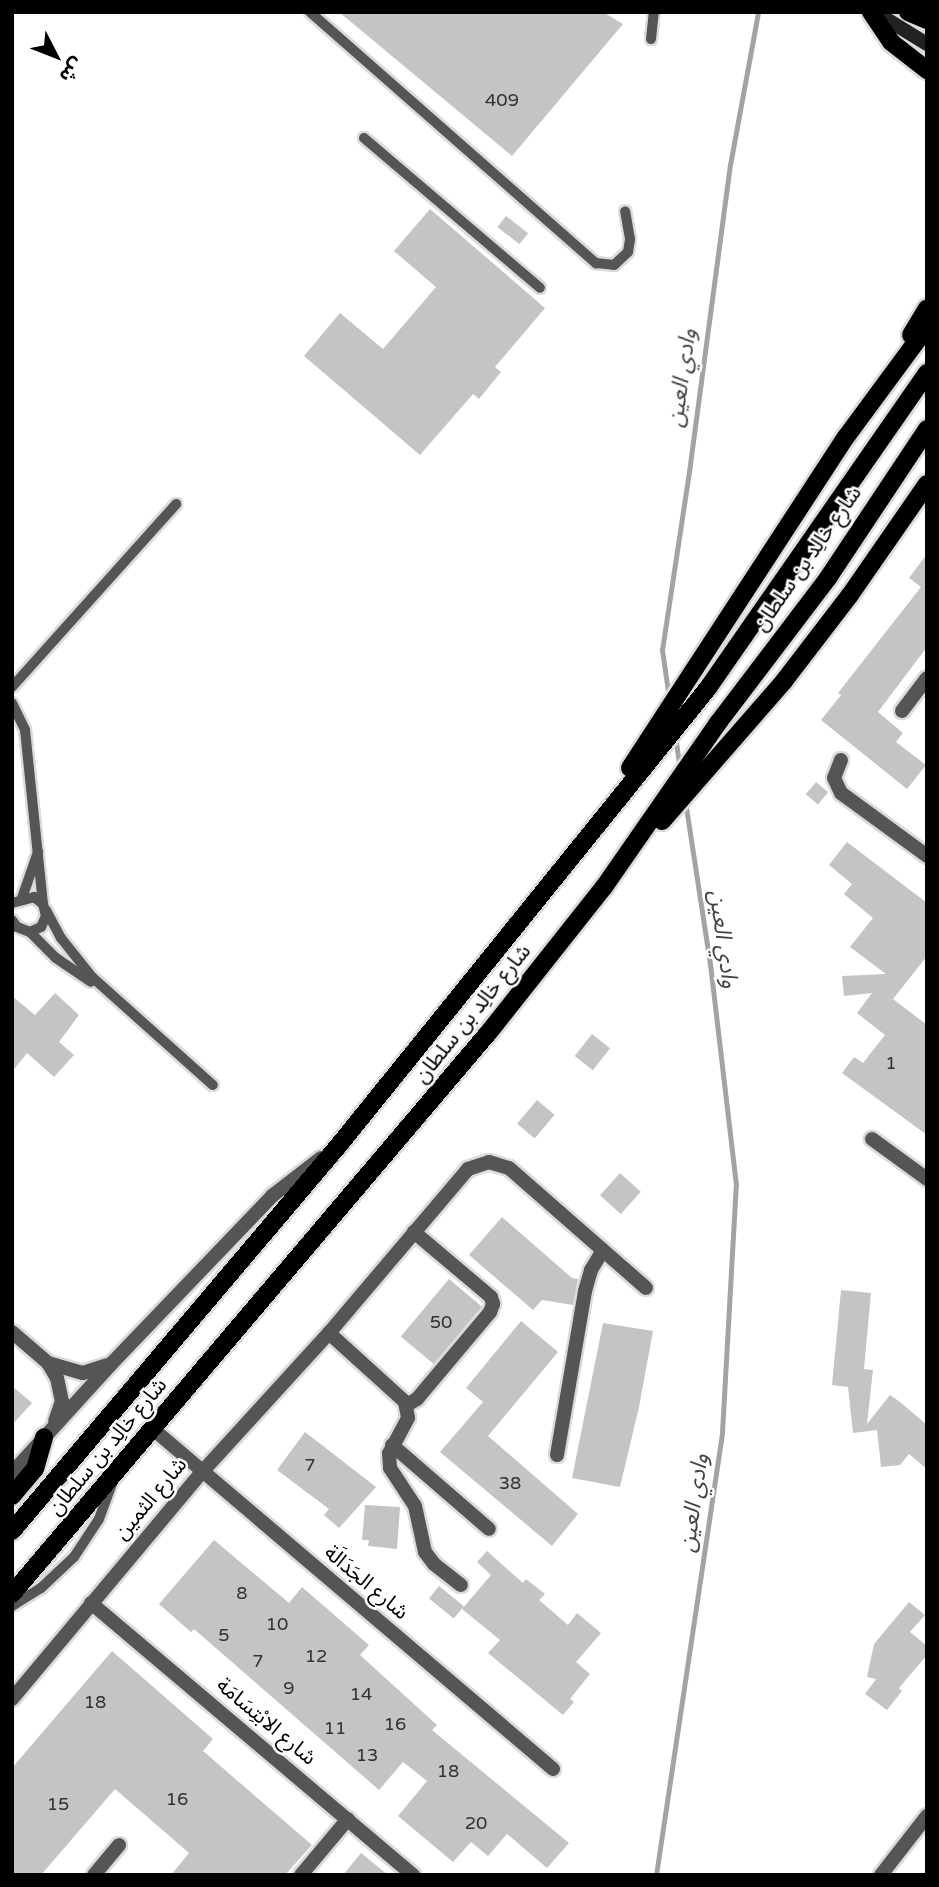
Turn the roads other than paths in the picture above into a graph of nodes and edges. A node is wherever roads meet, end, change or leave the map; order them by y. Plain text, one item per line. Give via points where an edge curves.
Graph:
1 (310, 12) edge
2 (654, 12) edge
3 (873, 12) edge
4 (908, 12) edge
5 (927, 19) edge
6 (651, 39) dead end
7 (927, 44) edge
8 (927, 70) edge
9 (364, 138) dead end
10 (625, 211) dead end
11 (540, 288) dead end
12 (927, 308) edge
13 (927, 327) edge
14 (927, 373) edge
15 (890, 374) junction
16 (927, 429) edge
17 (927, 484) edge
18 (176, 504) dead end
19 (927, 678) edge
20 (12, 687) edge
21 (12, 703) edge
22 (902, 711) dead end
23 (841, 760) dead end
24 (38, 852) junction
25 (927, 856) edge
26 (570, 858) junction
27 (604, 887) junction
28 (16, 903) edge
29 (45, 907) junction
30 (12, 920) edge
31 (21, 931) edge
32 (103, 988) junction
33 (213, 1085) dead end
34 (872, 1139) dead end
35 (339, 1145) junction
36 (927, 1179) edge
37 (414, 1232) junction
38 (603, 1250) junction
39 (646, 1288) dead end
40 (12, 1332) edge
41 (329, 1333) junction
42 (48, 1363) junction
43 (111, 1363) junction
44 (407, 1405) junction
45 (153, 1429) junction
46 (47, 1433) junction
47 (392, 1445) junction
48 (557, 1455) dead end
49 (202, 1472) junction
50 (12, 1473) edge
51 (115, 1473) junction
52 (12, 1496) edge
53 (489, 1529) dead end
54 (12, 1531) edge
55 (461, 1585) dead end
56 (12, 1594) edge
57 (91, 1603) junction
58 (12, 1606) edge
59 (12, 1699) edge
60 (553, 1769) dead end
61 (927, 1816) edge
62 (348, 1819) junction
63 (120, 1845) dead end
64 (94, 1875) edge
65 (301, 1875) edge
66 (412, 1875) edge
67 (881, 1875) edge

1 - 10 lane via 596,263 614,265 628,252
2 - 6 lane
3 - 7 main road
3 - 8 main road via 891,42
4 - 5 main road
9 - 11 lane
12 - 15 main road
13 - 15 main road
14 - 26 main road, شارع خالِد بن سلطان via 708,688
15 - 26 main road
16 - 27 main road, شارع خالِد بن سلطان via 828,578 718,723
17 - 27 main road via 784,681
18 - 20 lane
19 - 22 street
21 - 24 lane via 25,730
23 - 25 street via 834,778 841,793
24 - 28 lane
24 - 29 lane
26 - 35 main road, شارع خالِد بن سلطان
27 - 45 main road, شارع خالِد بن سلطان via 480,1043
28 - 29 lane via 34,897
29 - 31 lane via 41,927
29 - 32 lane via 71,952
30 - 31 lane
31 - 32 lane
32 - 33 lane
34 - 36 street
35 - 43 street via 272,1196
35 - 54 main road, شارع خالِد بن سلطان
37 - 38 street, شارع الثمين via 468,1169 489,1162 509,1168
37 - 41 street, شارع الثمين
37 - 44 street via 491,1297 493,1304 417,1399
38 - 39 street, شارع الثمين
38 - 48 street via 585,1292
40 - 42 street
41 - 44 street
41 - 49 street, شارع الثمين
42 - 43 street via 83,1373
42 - 46 street via 62,1389 60,1413
43 - 46 street
44 - 47 street via 407,1424
45 - 49 street, شارع الجَدَالَة
45 - 51 main road, شارع خالِد بن سلطان
46 - 50 street
46 - 52 main road via 35,1468
47 - 53 street
47 - 55 street via 390,1468 415,1506 425,1552
49 - 57 street, شارع الثمين
49 - 60 street, شارع الجَدَالَة
51 - 56 main road, شارع خالِد بن سلطان
51 - 58 lane via 99,1519 74,1557 41,1588
57 - 59 street, شارع الثمين
57 - 62 street, شارع الابْتِسَامَة
61 - 67 street
62 - 65 street
62 - 66 street, شارع الابْتِسَامَة
63 - 64 street

